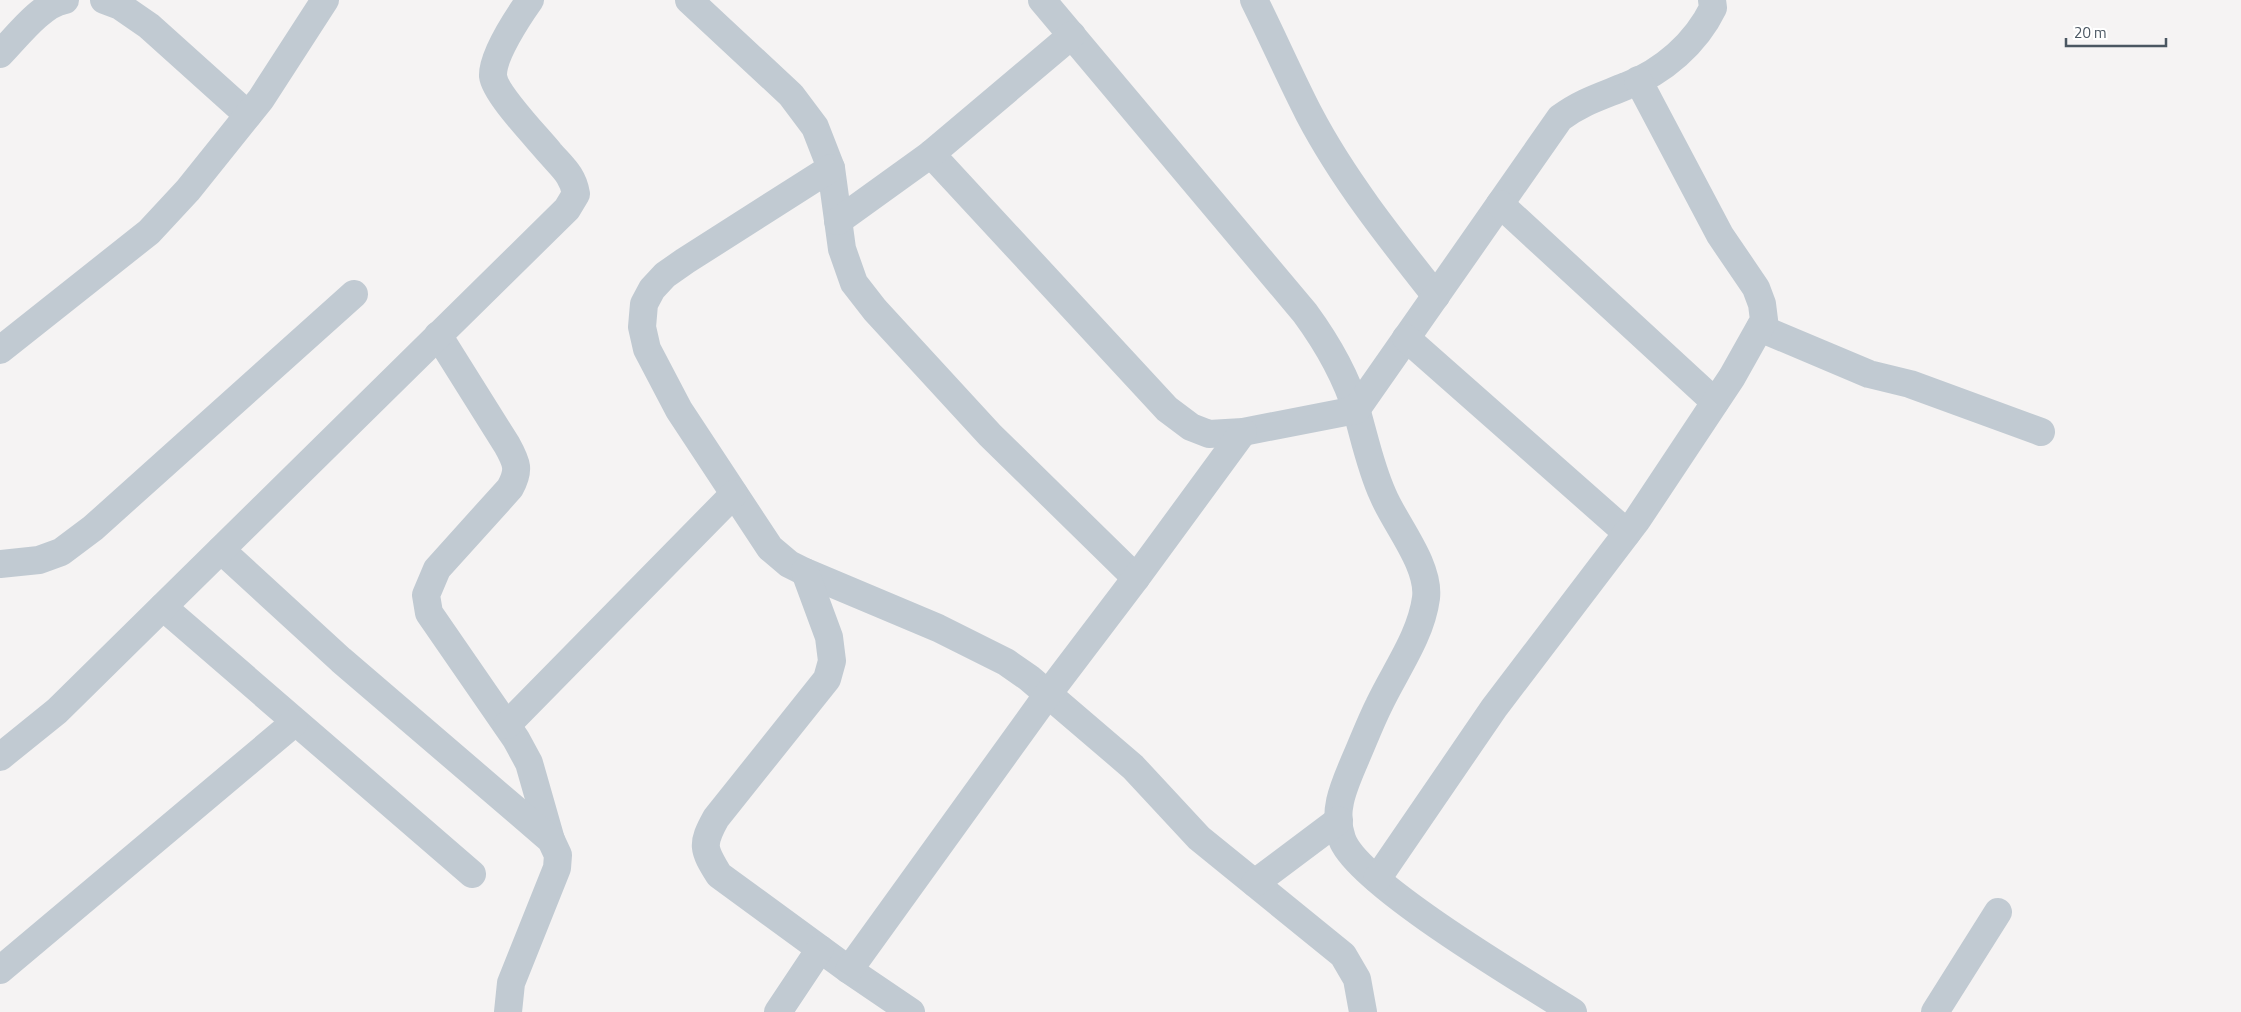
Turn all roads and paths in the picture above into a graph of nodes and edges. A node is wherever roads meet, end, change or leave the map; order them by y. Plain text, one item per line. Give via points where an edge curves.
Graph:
1 (64, 0) edge
2 (104, 0) edge
3 (325, 0) edge
4 (530, 0) edge
5 (689, 0) edge
6 (1042, 0) edge
7 (1254, 0) edge
8 (1716, 3) edge
9 (1072, 35) junction
10 (0, 54) edge
11 (1638, 80) junction
12 (248, 115) junction
13 (931, 154) junction
14 (831, 168) junction
15 (1500, 204) junction
16 (838, 221) junction
17 (354, 294) dead end
18 (1436, 296) junction
19 (1760, 328) junction
20 (438, 335) junction
21 (1406, 338) junction
22 (0, 350) edge
23 (1715, 402) junction
24 (1356, 410) junction
25 (1243, 432) junction
26 (2041, 432) dead end
27 (734, 494) junction
28 (1627, 533) junction
29 (221, 550) junction
30 (0, 564) edge
31 (805, 572) junction
32 (1136, 578) junction
33 (162, 607) junction
34 (1048, 694) junction
35 (294, 723) junction
36 (507, 725) junction
37 (0, 757) edge
38 (1338, 820) junction
39 (552, 840) junction
40 (472, 874) dead end
41 (1377, 879) junction
42 (1255, 883) junction
43 (1998, 912) dead end
44 (820, 949) junction
45 (0, 970) edge
46 (848, 970) junction
47 (508, 1012) edge
48 (778, 1012) edge
49 (911, 1012) edge
50 (1363, 1012) edge
51 (1573, 1012) edge
52 (1935, 1012) edge

1 - 10 street via 39,14
2 - 12 street via 120,6 149,26
3 - 12 street
4 - 20 street via 495,61 493,76 519,116 574,180 576,194 566,209
5 - 14 street via 790,95 815,127
6 - 9 street
7 - 18 street via 1310,115 1334,156 1394,243
8 - 11 street via 1698,35 1686,47
9 - 13 street
9 - 24 street via 1305,312 1330,348
11 - 15 street via 1575,106 1560,118
11 - 19 street via 1720,235 1756,288 1764,320
12 - 22 street via 188,190 149,232
13 - 16 street
13 - 25 street via 1167,409 1209,434
14 - 16 street
14 - 27 street via 665,275 644,304 642,328 648,349 679,410
15 - 18 street
15 - 23 street
16 - 32 street via 842,249 854,283 874,310 990,436
17 - 30 street via 93,528 61,552 39,560
18 - 21 street
19 - 23 street
19 - 26 street via 1869,374 1910,384
20 - 29 street
20 - 36 street via 508,445 517,475 510,488 437,569 426,595 430,613
21 - 24 street
21 - 28 street
23 - 28 street
24 - 25 street
24 - 38 street via 1382,494 1409,542 1422,574 1426,596 1419,625 1377,708 1343,788 1338,803
25 - 32 street
27 - 31 street via 770,548
27 - 36 street
28 - 41 street via 1494,708
29 - 33 street
29 - 39 street via 340,660
31 - 34 street via 938,628 1006,662
31 - 44 street via 829,637 832,662 827,679 716,818 706,836 706,854 719,875
32 - 34 street
33 - 35 street
33 - 37 street via 57,711
34 - 42 street via 1133,767 1199,838
34 - 46 street
35 - 40 street
35 - 45 street
36 - 39 street via 528,763
38 - 41 street via 1342,840 1352,857
38 - 42 street
39 - 47 street via 558,855 557,868 511,983
41 - 51 street via 1411,907
42 - 50 street via 1343,955 1357,979
43 - 52 street
44 - 46 street
44 - 48 street
46 - 49 street

